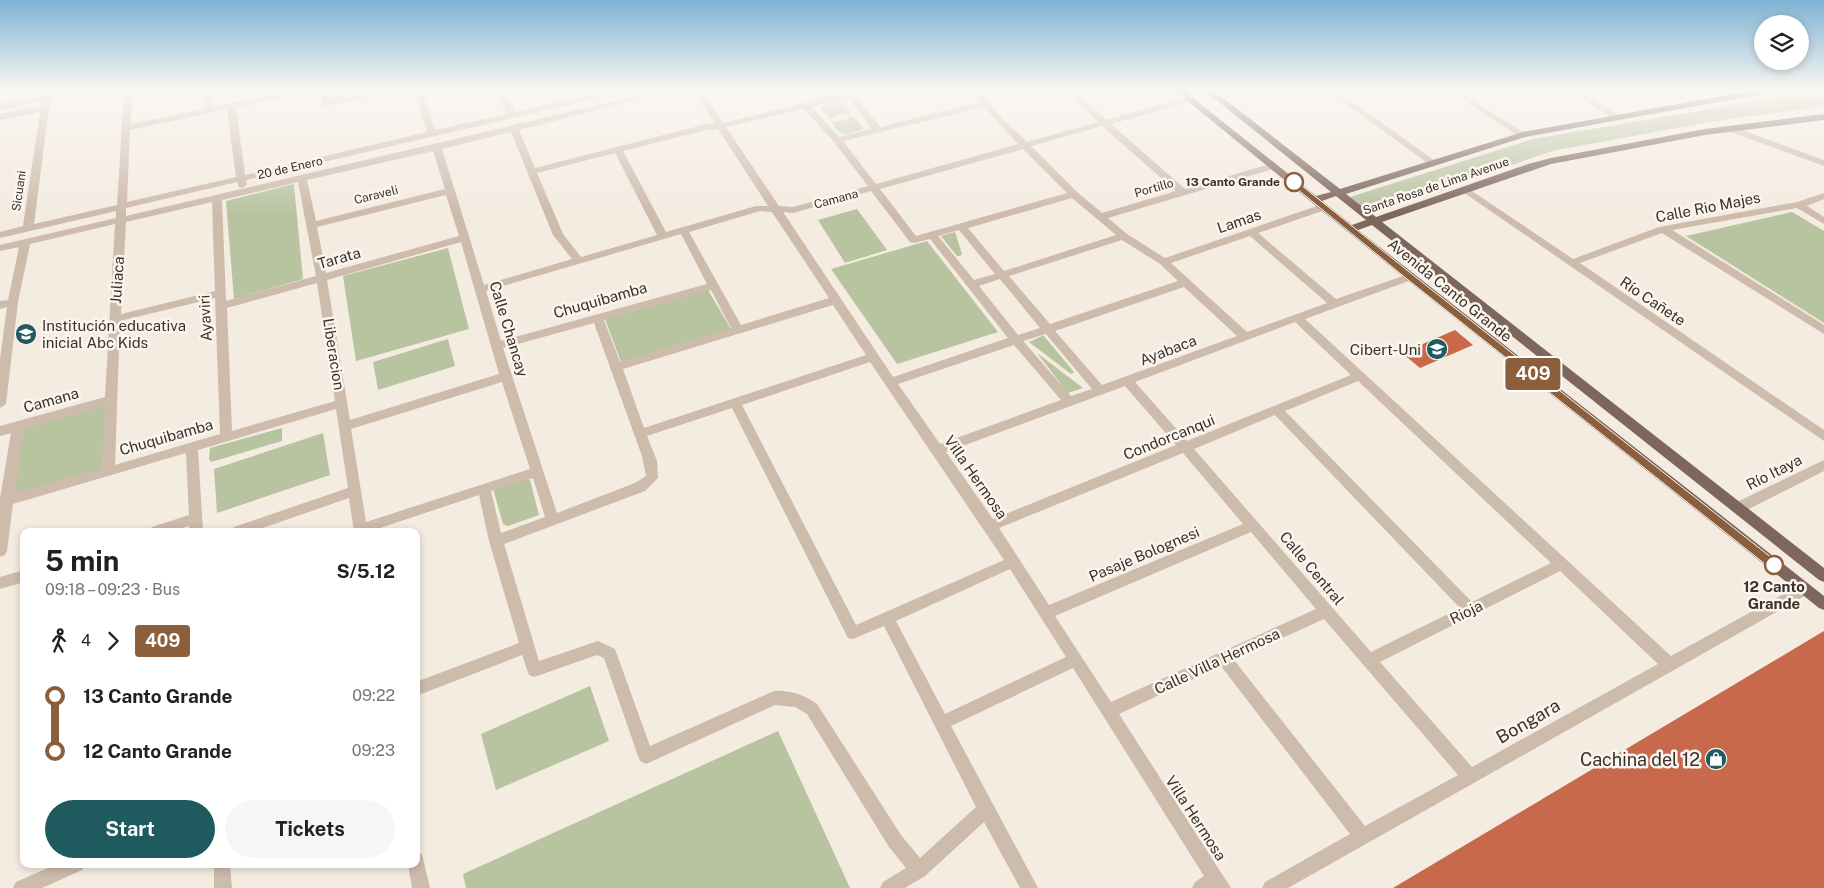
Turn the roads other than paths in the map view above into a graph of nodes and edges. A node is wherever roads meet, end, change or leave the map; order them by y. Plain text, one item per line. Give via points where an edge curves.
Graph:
1 (41, 131) edge
2 (126, 131) edge
3 (234, 131) edge
4 (443, 131) edge
5 (500, 131) edge
6 (515, 131) edge
7 (692, 131) edge
8 (725, 131) edge
9 (829, 131) edge
10 (876, 131) edge
11 (1012, 131) edge
12 (1078, 131) edge
13 (1114, 131) edge
14 (1231, 131) edge
15 (1260, 131) edge
16 (1389, 131) edge
17 (1517, 131) edge
18 (1541, 131) edge
19 (1711, 131) edge
20 (1740, 131) edge
21 (432, 134) joint
22 (1523, 135) junction
23 (837, 140) junction
24 (1026, 146) junction
25 (437, 147) junction
26 (618, 150) junction
27 (1433, 163) junction
28 (1824, 163) edge
29 (1273, 166) junction
30 (531, 172) junction
31 (240, 178) junction
32 (302, 178) junction
33 (874, 188) junction
34 (1466, 190) junction
35 (450, 191) junction
36 (243, 192) junction
37 (1184, 192) junction
38 (1338, 193) junction
39 (1074, 194) junction
40 (1824, 196) edge
41 (217, 198) junction
42 (1319, 203) junction
43 (1799, 205) junction
44 (122, 206) junction
45 (777, 209) junction
46 (1099, 217) junction
47 (121, 220) junction
48 (1374, 221) junction
49 (1824, 221) edge
50 (310, 226) junction
51 (961, 226) junction
52 (28, 229) junction
53 (1351, 229) junction
54 (1663, 229) junction
55 (684, 231) junction
56 (1251, 232) junction
57 (0, 235) edge
58 (932, 235) junction
59 (663, 236) junction
60 (1122, 236) junction
61 (464, 238) junction
62 (25, 242) junction
63 (0, 248) edge
64 (579, 261) junction
65 (1164, 262) junction
66 (1571, 263) junction
67 (1002, 275) junction
68 (1410, 277) junction
69 (322, 279) junction
70 (1187, 282) junction
71 (971, 285) junction
72 (712, 286) junction
73 (480, 289) junction
74 (220, 293) junction
75 (836, 300) junction
76 (13, 302) junction
77 (1335, 304) junction
78 (0, 305) edge
79 (221, 306) junction
80 (597, 317) junction
81 (1296, 317) junction
82 (115, 319) junction
83 (1047, 328) junction
84 (738, 330) junction
85 (1824, 330) edge
86 (1246, 337) junction
87 (1015, 339) junction
88 (498, 346) junction
89 (873, 357) junction
90 (617, 367) junction
91 (2, 368) edge
92 (506, 376) junction
93 (1360, 376) junction
94 (1128, 381) junction
95 (890, 382) junction
96 (1100, 391) junction
97 (111, 400) junction
98 (1069, 402) junction
99 (342, 403) junction
100 (0, 404) edge
101 (736, 404) junction
102 (1277, 410) junction
103 (18, 426) junction
104 (346, 426) junction
105 (0, 431) edge
106 (640, 434) junction
107 (226, 436) junction
108 (1824, 436) edge
109 (192, 446) junction
110 (1186, 447) junction
111 (938, 450) junction
112 (1824, 465) edge
113 (108, 471) junction
114 (538, 471) junction
115 (484, 488) junction
116 (355, 491) junction
117 (4, 502) edge
118 (1738, 508) junction
119 (553, 520) junction
120 (196, 524) edge
121 (1254, 525) junction
122 (990, 526) junction
123 (174, 528) edge
124 (248, 528) edge
125 (361, 528) edge
126 (367, 528) edge
127 (496, 542) junction
128 (0, 550) edge
129 (1013, 562) junction
130 (1562, 564) junction
131 (1824, 576) edge
132 (20, 577) edge
133 (0, 583) edge
134 (1805, 590) junction
135 (1824, 604) edge
136 (1471, 610) junction
137 (1326, 611) junction
138 (1046, 613) junction
139 (887, 618) junction
140 (526, 647) junction
141 (1223, 658) junction
142 (1075, 660) junction
143 (1369, 660) junction
144 (1669, 664) junction
145 (420, 687) edge
146 (1108, 711) junction
147 (941, 723) junction
148 (1470, 777) junction
149 (986, 809) junction
150 (1363, 837) junction
151 (59, 868) edge
152 (222, 868) edge
153 (417, 868) edge
154 (919, 870) junction
155 (46, 871) edge
156 (1219, 884) edge
157 (22, 888) edge
158 (223, 888) edge
159 (421, 888) edge
160 (890, 888) edge
161 (1029, 888) edge
162 (1201, 888) edge
163 (1271, 888) edge

1 - 52 street, Sicuani
2 - 44 street, Juliaca
3 - 31 street
4 - 21 street, 20 de Enero
5 - 25 street, 20 de Enero
6 - 30 street
7 - 26 street
8 - 45 street, Villa Hermosa
9 - 23 street
10 - 23 street
11 - 24 street
12 - 24 street, Camana
13 - 37 street
14 - 29 main road, Avenida Canto Grande
15 - 38 main road, Avenida Canto Grande
16 - 27 street
17 - 22 street
18 - 22 main road, Santa Rosa de Lima Avenue
19 - 34 main road, Santa Rosa de Lima Avenue via 1551,161
20 - 28 street
21 - 31 street, 20 de Enero
22 - 27 main road, Santa Rosa de Lima Avenue
23 - 33 street
24 - 33 street, Camana
24 - 39 street
25 - 32 street, 20 de Enero
25 - 35 street, Calle Chancay
26 - 30 street
26 - 59 street
27 - 38 main road, Santa Rosa de Lima Avenue
29 - 37 street, Portillo
29 - 42 main road, Avenida Canto Grande
30 - 64 street via 558,235
31 - 36 street
31 - 44 street, 20 de Enero
32 - 36 street, 20 de Enero
32 - 50 street, Liberacion
33 - 45 street, Camana via 793,210
33 - 58 street via 914,240
34 - 48 main road, Santa Rosa de Lima Avenue
34 - 66 street, Río Cañete
35 - 50 street, Caraveli
35 - 61 street, Calle Chancay
36 - 41 street, 20 de Enero
37 - 46 street, Portillo
38 - 42 main road, Santa Rosa de Lima Avenue
38 - 48 main road, Avenida Canto Grande
39 - 46 street
39 - 51 street
40 - 43 street, Calle Rio Majes
41 - 47 street, 20 de Enero
41 - 74 street, Ayaviri
42 - 53 main road, Avenida Canto Grande
42 - 56 street, Lamas
43 - 49 street
43 - 54 street, Calle Rio Majes
44 - 47 street, Juliaca
44 - 52 street, 20 de Enero
45 - 55 street, Camana via 760,208
45 - 75 street, Villa Hermosa
46 - 60 street
47 - 62 street, 20 de Enero
47 - 82 street, Juliaca
48 - 53 main road, Santa Rosa de Lima Avenue
48 - 118 main road, Avenida Canto Grande
50 - 69 street, Liberacion
51 - 58 street
51 - 67 street
52 - 57 street, 20 de Enero
53 - 68 main road, Avenida Canto Grande
54 - 66 street, Calle Rio Majes
54 - 85 street
55 - 59 street, Camana
55 - 72 street
56 - 65 street, Lamas
56 - 77 street
58 - 71 street
59 - 64 street, Camana
60 - 65 street
60 - 67 street
61 - 69 street, Tarata
61 - 73 street, Calle Chancay
62 - 63 street, 20 de Enero
62 - 76 street
64 - 73 street, Camana
65 - 70 street
66 - 108 street, Río Cañete
67 - 71 street
67 - 83 street
68 - 77 street, Ayabaca
68 - 134 main road, Avenida Canto Grande
69 - 79 street, Tarata
69 - 99 street, Liberacion
70 - 83 street
70 - 86 street
71 - 87 street
72 - 80 street, Chuquibamba
72 - 84 street
73 - 88 street, Calle Chancay
74 - 79 street, Ayaviri
74 - 82 street
75 - 84 street
75 - 89 street, Villa Hermosa
76 - 78 street
76 - 91 street
77 - 81 street, Ayabaca
79 - 107 street, Ayaviri
80 - 88 street, Chuquibamba
80 - 90 street
81 - 86 street, Ayabaca
81 - 93 street
82 - 97 street, Juliaca
83 - 87 street
83 - 96 street
84 - 90 street
86 - 94 street, Ayabaca
87 - 95 street
87 - 98 street
88 - 92 street, Calle Chancay
89 - 95 street, Villa Hermosa
89 - 101 street
90 - 106 street
91 - 100 street
92 - 104 street
92 - 114 street, Calle Chancay
93 - 102 street, Condorcanqui
93 - 130 street
94 - 96 street, Ayabaca
94 - 110 street, Calle Central
95 - 111 street, Villa Hermosa
96 - 98 street, Ayabaca
97 - 103 street, Camana
97 - 113 street, Juliaca
98 - 111 street, Ayabaca
99 - 104 street, Liberacion
99 - 107 street, Chuquibamba
101 - 106 street
101 - 139 street via 853,633
102 - 110 street, Condorcanqui
102 - 136 street
103 - 105 street, Camana
103 - 117 street
104 - 116 street, Liberacion
106 - 119 street via 653,471 652,478 640,487
107 - 109 street, Chuquibamba
109 - 113 street, Chuquibamba
109 - 120 street
110 - 121 street, Calle Central
110 - 122 street, Condorcanqui
111 - 122 street, Villa Hermosa
112 - 118 street, Río Itaya
113 - 117 street, Chuquibamba
114 - 115 street
114 - 119 street, Calle Chancay
115 - 126 street
115 - 127 street
116 - 124 street
116 - 125 street, Liberacion
117 - 128 street
118 - 131 main road, Avenida Canto Grande
119 - 127 street
120 - 123 street
121 - 137 street, Calle Central
121 - 138 street, Pasaje Bolognesi
122 - 129 street, Villa Hermosa
127 - 140 street
129 - 138 street, Villa Hermosa
129 - 139 street
130 - 136 street, Rioja
130 - 144 street
132 - 133 street
134 - 135 main road, Avenida Canto Grande
134 - 144 street, Bongara
136 - 143 street, Rioja
137 - 141 street, Calle Villa Hermosa
137 - 143 street, Calle Central
138 - 142 street, Villa Hermosa
139 - 147 street
140 - 145 street
140 - 154 street via 534,670 585,650 598,648 610,654 646,756 774,698 801,700 812,709 895,841
141 - 146 street, Calle Villa Hermosa
141 - 150 street
142 - 146 street, Villa Hermosa
142 - 147 street
143 - 148 street, Calle Central
144 - 148 street, Bongara
146 - 156 street, Villa Hermosa
147 - 149 street
148 - 150 street, Bongara
149 - 154 street
149 - 161 street
150 - 163 street, Bongara
151 - 155 street
152 - 158 street
153 - 159 street
154 - 160 street
155 - 157 street
156 - 162 street

